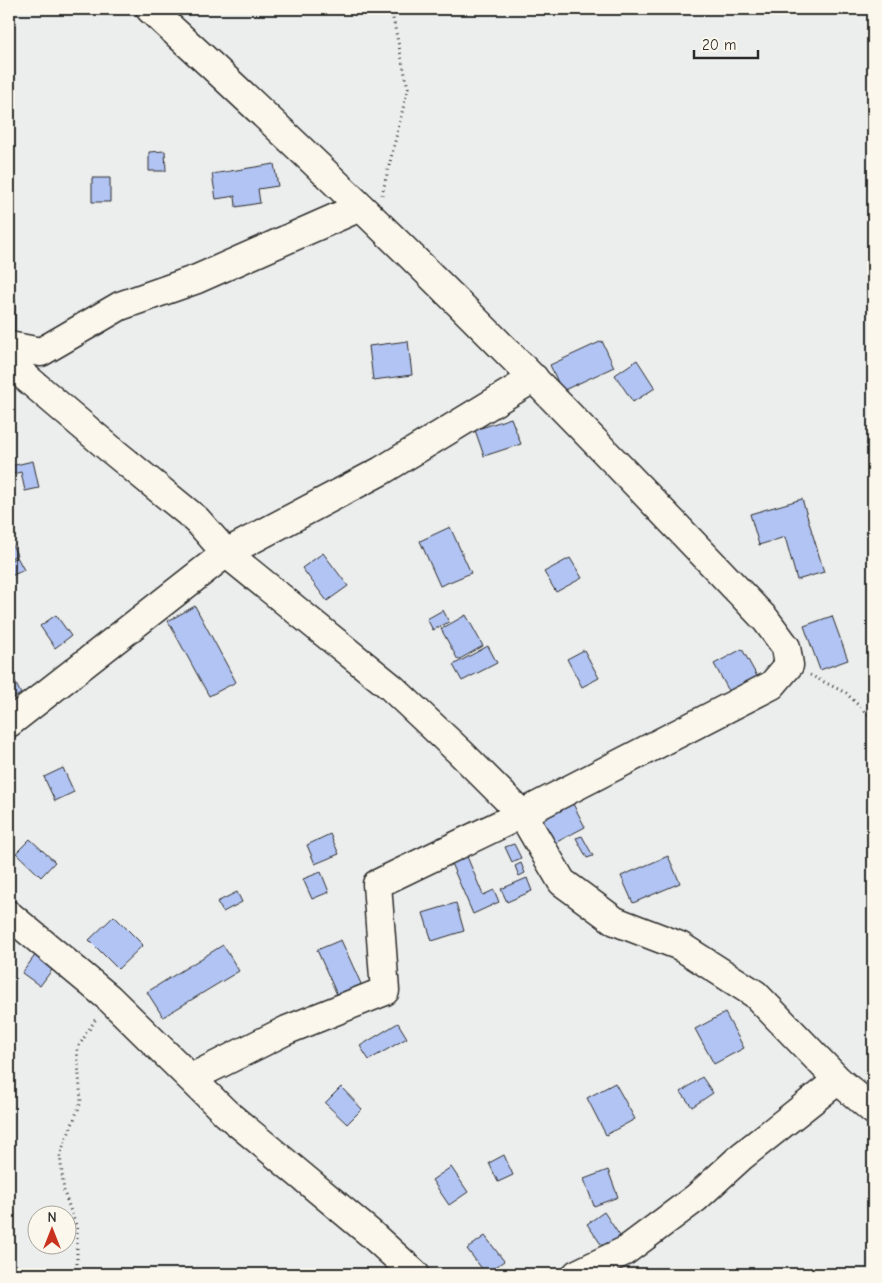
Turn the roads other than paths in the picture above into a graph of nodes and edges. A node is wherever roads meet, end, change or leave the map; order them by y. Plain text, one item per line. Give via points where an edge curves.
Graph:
1 (150, 9) edge
2 (367, 214) junction
3 (9, 346) edge
4 (9, 363) edge
5 (534, 378) junction
6 (226, 553) junction
7 (9, 723) edge
8 (522, 814) junction
9 (9, 915) edge
10 (191, 1078) junction
11 (838, 1080) junction
12 (873, 1110) edge
13 (414, 1274) edge
14 (577, 1274) edge

1 - 2 street
2 - 3 street via 120,306 41,352
2 - 5 street
4 - 6 street via 197,520
5 - 6 street via 381,471
5 - 8 street via 766,620 786,647 789,665 772,686
6 - 7 street
6 - 8 street via 391,687
8 - 10 street via 377,884 385,991 287,1030
8 - 11 street via 562,882 615,921 680,946 755,994
9 - 10 street via 109,998
10 - 13 street via 226,1113 370,1232
11 - 12 street
11 - 14 street via 742,1156 696,1198 625,1251

